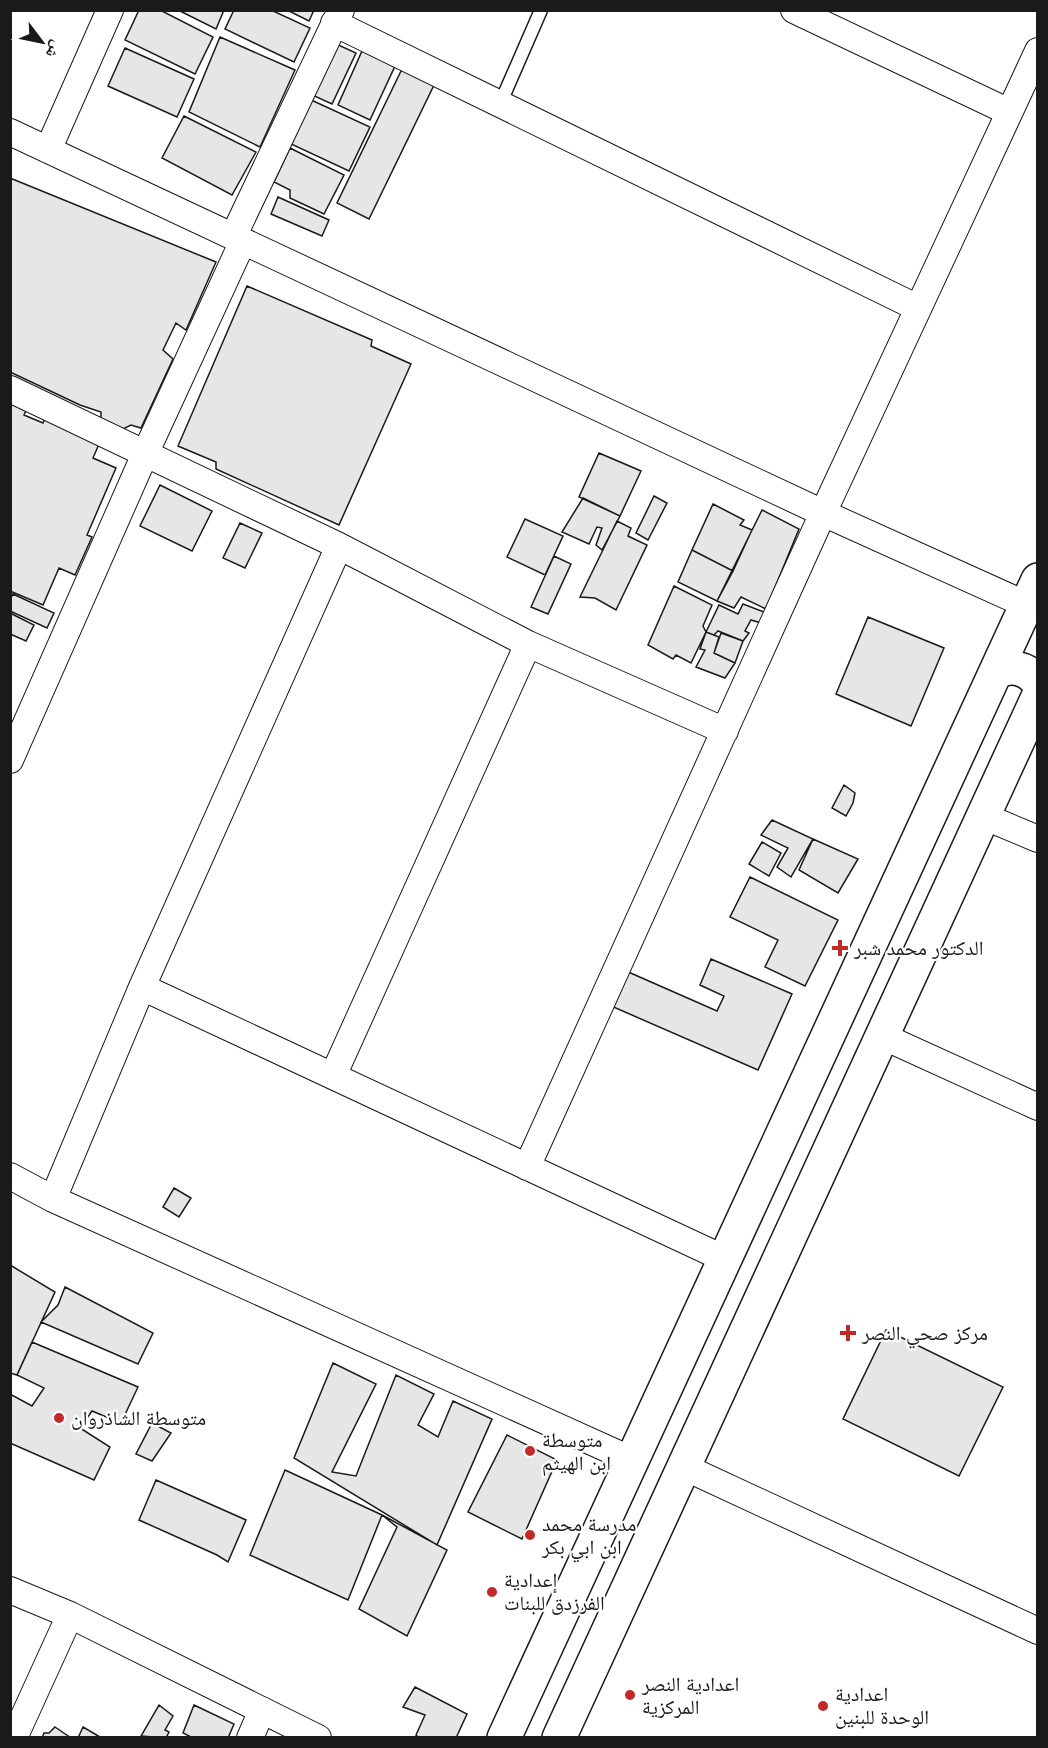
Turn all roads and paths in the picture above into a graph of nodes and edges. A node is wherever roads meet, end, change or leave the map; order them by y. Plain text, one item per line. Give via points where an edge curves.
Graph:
1 (110, 10) edge
2 (541, 10) edge
3 (794, 10) edge
4 (337, 17) edge
5 (1038, 51) edge
6 (500, 104) junction
7 (1009, 112) junction
8 (10, 132) edge
9 (48, 150) junction
10 (238, 239) junction
11 (918, 308) junction
12 (10, 389) edge
13 (145, 454) junction
14 (823, 513) junction
15 (339, 546) junction
16 (1034, 598) edge
17 (528, 644) junction
18 (994, 674) junction
19 (1038, 682) edge
20 (1038, 697) edge
21 (725, 731) junction
22 (10, 760) edge
23 (983, 816) junction
24 (1038, 839) edge
25 (142, 987) junction
26 (882, 1036) junction
27 (333, 1076) junction
28 (1038, 1107) edge
29 (527, 1167) junction
30 (10, 1176) edge
31 (53, 1199) junction
32 (725, 1259) junction
33 (632, 1460) junction
34 (684, 1467) junction
35 (10, 1590) edge
36 (70, 1615) junction
37 (1038, 1631) edge
38 (262, 1710) junction
39 (14, 1737) edge
40 (250, 1737) edge
41 (318, 1737) edge
42 (504, 1737) edge
43 (559, 1737) edge

1 - 9 street
2 - 6 lane
3 - 7 street
4 - 6 street
4 - 10 street
5 - 7 street
6 - 11 street
7 - 11 street
8 - 9 street
9 - 10 street
10 - 13 street
10 - 14 street
11 - 14 street
12 - 13 street
13 - 15 street
13 - 22 street
14 - 16 street
14 - 21 street
15 - 17 street
15 - 25 street
16 - 18 street
17 - 21 street
17 - 27 street
18 - 19 street via 1009,668 1022,669
18 - 32 street
20 - 23 street
21 - 29 street
23 - 24 street
23 - 26 street
25 - 27 street
25 - 31 street
26 - 28 street
26 - 34 street
27 - 29 street
29 - 32 street
30 - 31 street
31 - 33 street
32 - 33 street
33 - 42 street
34 - 37 street
34 - 43 street
35 - 36 street
36 - 38 street
36 - 39 street
38 - 40 street
38 - 41 street

